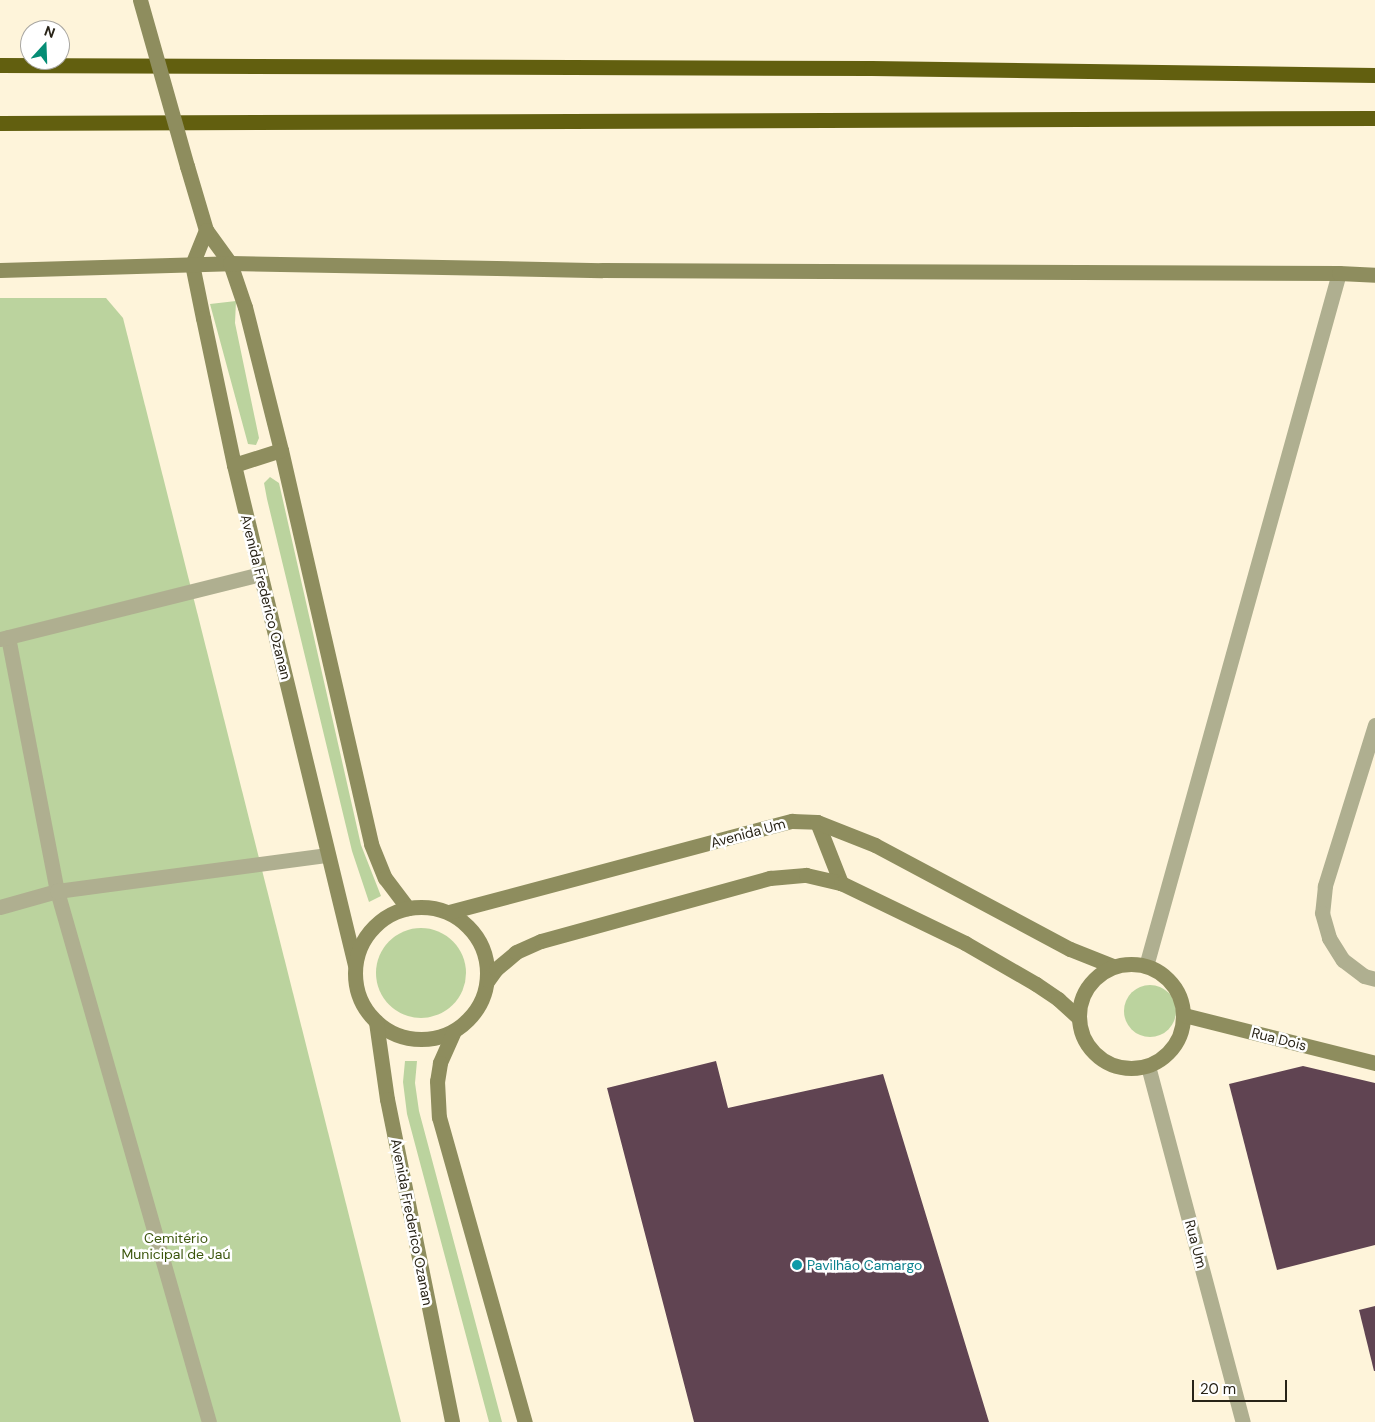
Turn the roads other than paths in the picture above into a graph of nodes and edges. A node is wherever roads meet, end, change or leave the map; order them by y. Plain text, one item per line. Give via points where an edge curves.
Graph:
1 (140, 0) edge
2 (0, 65) edge
3 (1375, 75) edge
4 (1375, 118) edge
5 (0, 123) edge
6 (206, 230) junction
7 (230, 263) junction
8 (192, 264) junction
9 (0, 270) edge
10 (1339, 273) junction
11 (1375, 275) edge
12 (281, 450) junction
13 (234, 465) junction
14 (260, 574) junction
15 (4, 638) edge
16 (1375, 725) edge
17 (817, 822) junction
18 (328, 855) junction
19 (841, 883) junction
20 (57, 891) junction
21 (0, 907) edge
22 (408, 908) junction
23 (449, 912) junction
24 (355, 965) junction
25 (1113, 966) junction
26 (1146, 966) junction
27 (1375, 979) edge
28 (488, 980) junction
29 (1184, 1014) junction
30 (1078, 1017) junction
31 (376, 1022) junction
32 (454, 1030) junction
33 (1375, 1063) edge
34 (1148, 1066) junction
35 (209, 1422) edge
36 (452, 1422) edge
37 (525, 1422) edge
38 (1243, 1422) edge

1 - 6 main road, bridge
2 - 3 highway via 861,68
4 - 5 highway
6 - 7 main road
6 - 8 main road
7 - 8 main road
7 - 10 main road via 612,270
7 - 12 main road via 245,308
8 - 9 main road
8 - 13 main road, Avenida Frederico Ozanan
10 - 11 main road
10 - 26 street
12 - 13 main road
12 - 22 main road via 371,844 385,878
13 - 14 main road, Avenida Frederico Ozanan
14 - 15 street
14 - 18 main road, Avenida Frederico Ozanan
15 - 20 street
16 - 27 street via 1325,886 1322,913 1329,938 1343,960 1364,976
17 - 19 main road
17 - 23 main road, Avenida Um via 792,821
17 - 25 main road, Avenida Um via 869,842 1070,949
18 - 20 street
18 - 24 main road, Avenida Frederico Ozanan
19 - 28 main road via 806,875 770,878 560,936 516,952
19 - 30 main road via 973,947 1036,984
20 - 21 street
20 - 35 street
22 - 23 main road via 428,907
22 - 24 main road via 388,915 372,928 360,945
23 - 28 main road via 466,924 479,940
24 - 31 main road via 358,992
25 - 26 main road via 1129,963
25 - 30 main road via 1087,986 1080,1001
26 - 29 main road via 1173,984 1181,998
28 - 32 main road via 482,1001 470,1018
29 - 33 main road, Rua Dois
29 - 34 main road via 1182,1031 1174,1046 1163,1058
30 - 34 main road via 1088,1048 1101,1059 1132,1069
31 - 32 main road via 413,1039 434,1038
31 - 36 main road, Avenida Frederico Ozanan via 387,1099
32 - 37 main road via 440,1063 437,1081 439,1117
34 - 38 street, Rua Um

